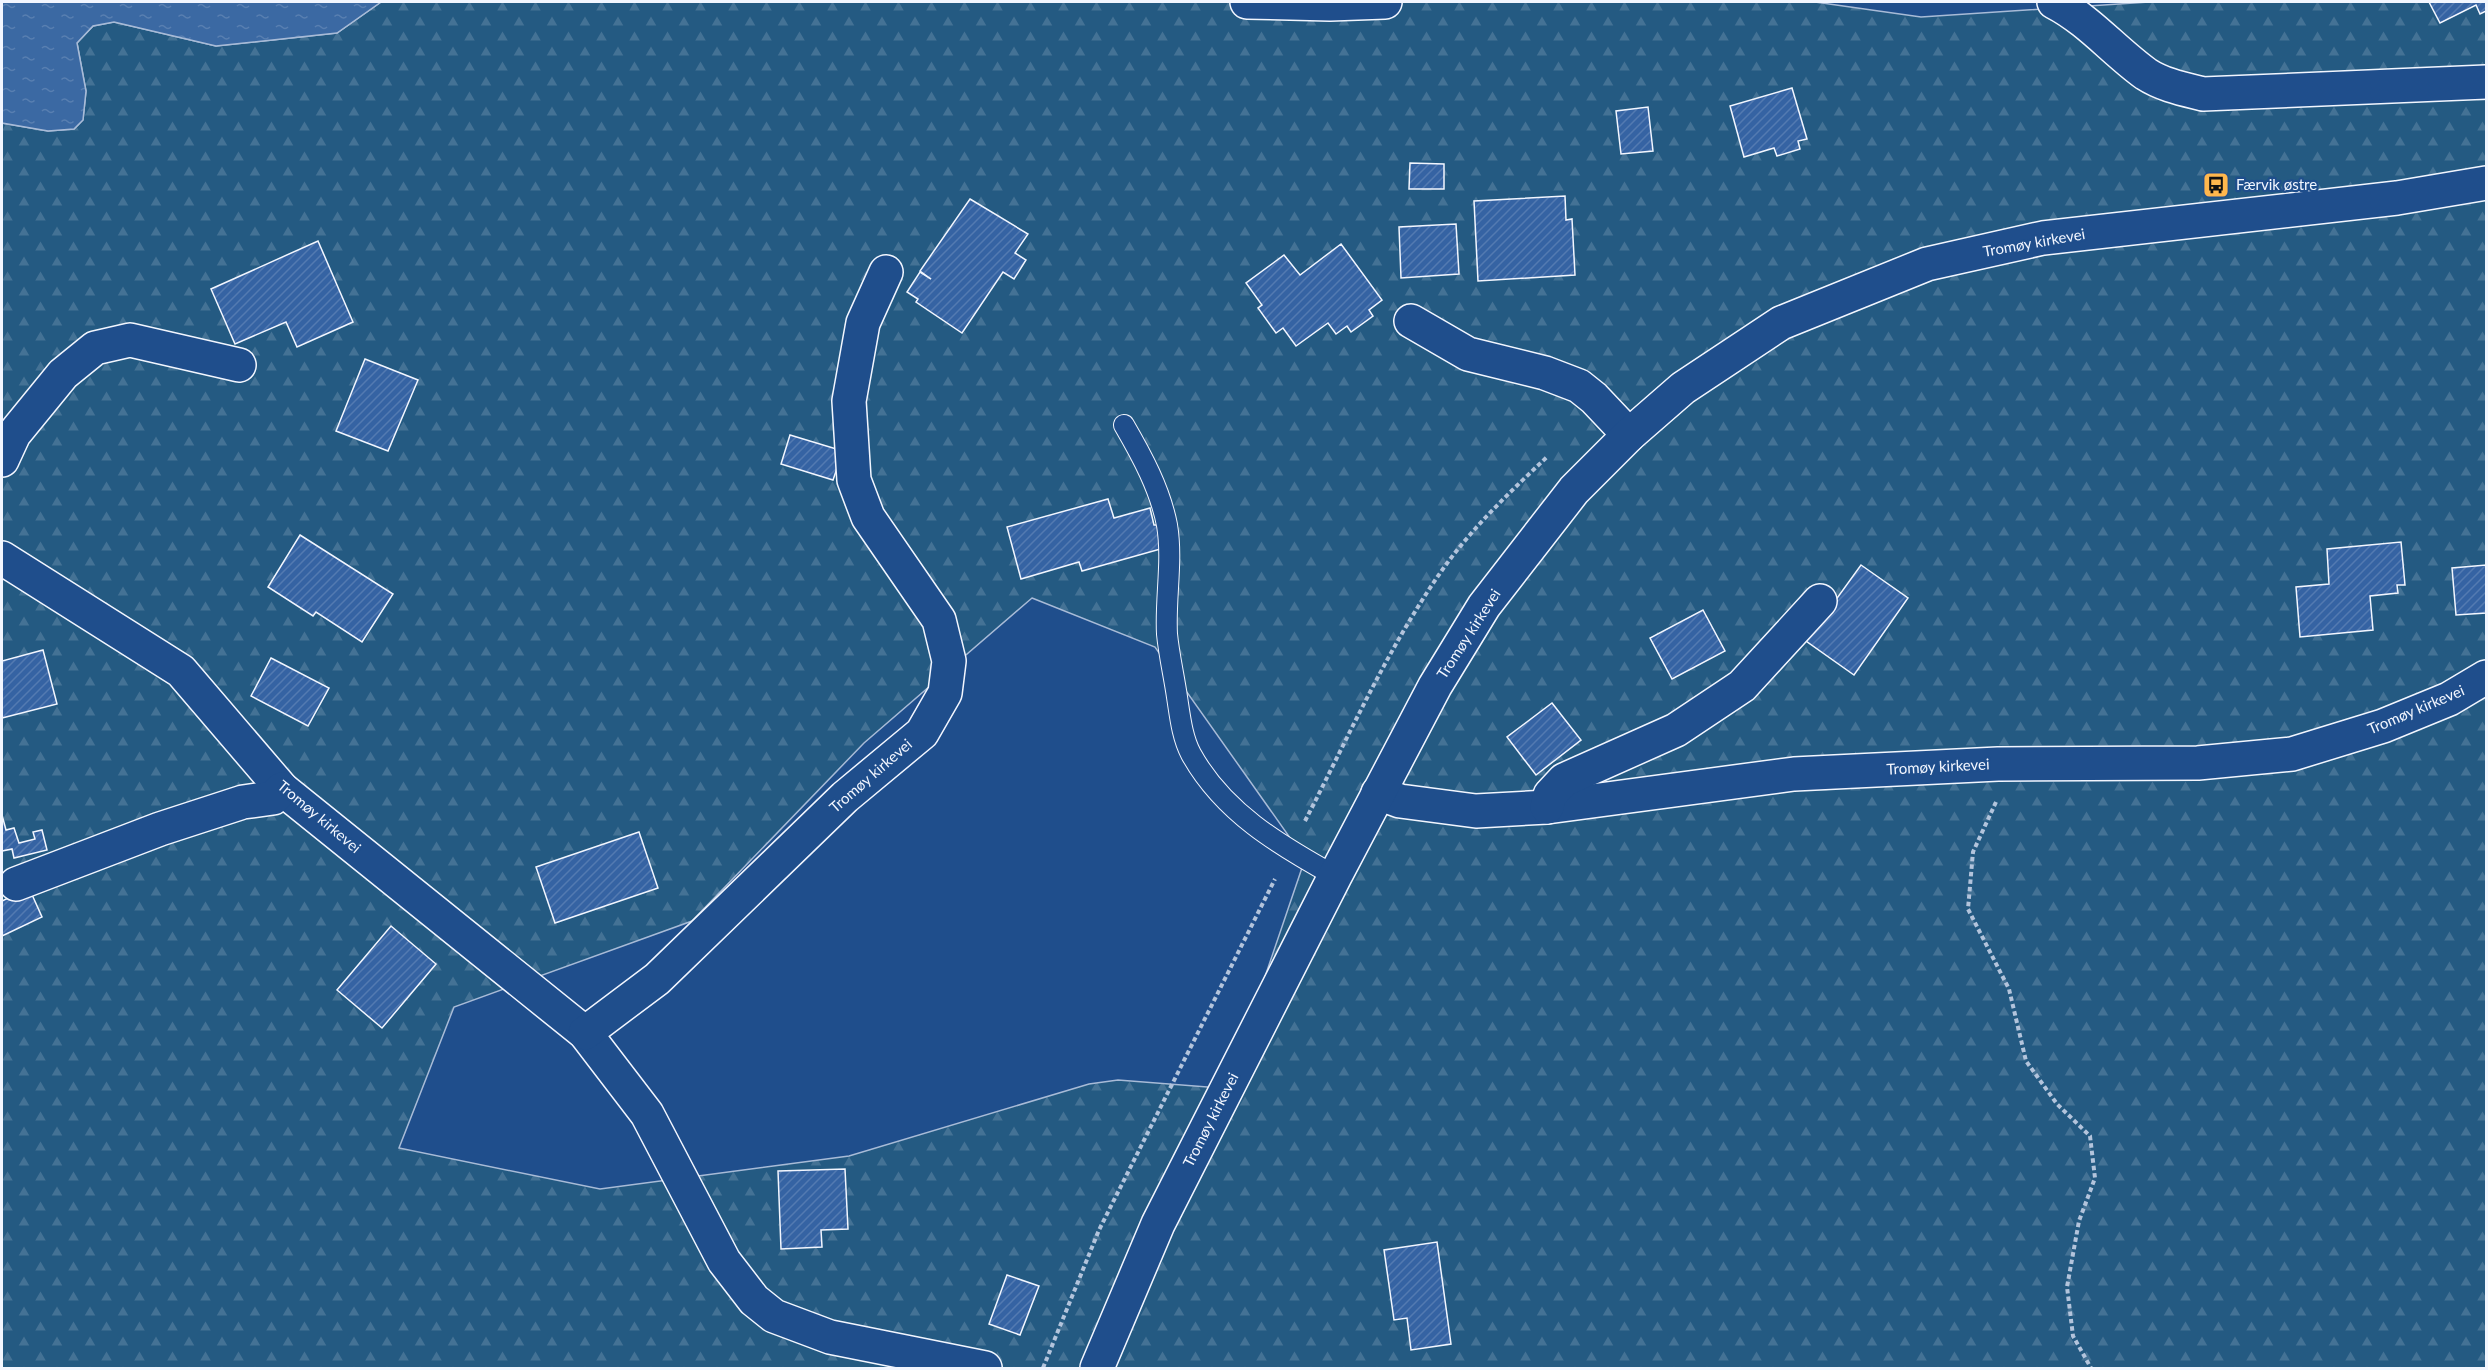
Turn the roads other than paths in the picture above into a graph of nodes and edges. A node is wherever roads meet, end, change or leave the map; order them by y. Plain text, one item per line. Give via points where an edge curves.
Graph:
1 (1247, 2) edge
2 (1385, 2) edge
3 (2054, 2) edge
4 (2487, 82) edge
5 (2487, 183) edge
6 (886, 272) dead end
7 (1411, 321) dead end
8 (238, 365) dead end
9 (1124, 425) dead end
10 (1629, 435) junction
11 (2, 460) edge
12 (2, 558) edge
13 (1820, 601) dead end
14 (2487, 677) edge
15 (282, 789) junction
16 (1378, 793) junction
17 (1547, 807) junction
18 (1335, 876) junction
19 (16, 884) dead end
20 (585, 1033) junction
21 (985, 1368) edge
22 (1097, 1368) edge

1 - 2 street
3 - 4 street via 2072,11 2147,74 2174,87 2203,94
5 - 10 street, Tromøy kirkevei via 2397,198 2043,238 1927,264 1781,323 1683,388
6 - 20 street, Tromøy kirkevei via 863,323 849,401 854,480 868,517 939,620 949,662 945,693 922,733 845,797 657,979
7 - 10 street via 1468,354 1545,373 1579,386
8 - 11 street via 130,340 96,348 63,374 14,434
9 - 18 lane via 1160,496 1167,525 1167,633 1181,724 1190,752 1237,813
10 - 16 street, Tromøy kirkevei via 1574,490 1484,606
12 - 15 street, Tromøy kirkevei via 181,671
13 - 17 street via 1742,686 1676,730 1564,780 1550,795
14 - 17 street, Tromøy kirkevei via 2449,699 2383,726 2292,754 2198,763 1998,764 1794,774
15 - 19 street via 273,798 243,802 160,829
15 - 20 street, Tromøy kirkevei
16 - 17 street, Tromøy kirkevei via 1400,801 1476,811
16 - 18 street, Tromøy kirkevei
18 - 22 street, Tromøy kirkevei via 1158,1224
20 - 21 street, Tromøy kirkevei via 647,1114 724,1261 754,1300 774,1316 830,1337

